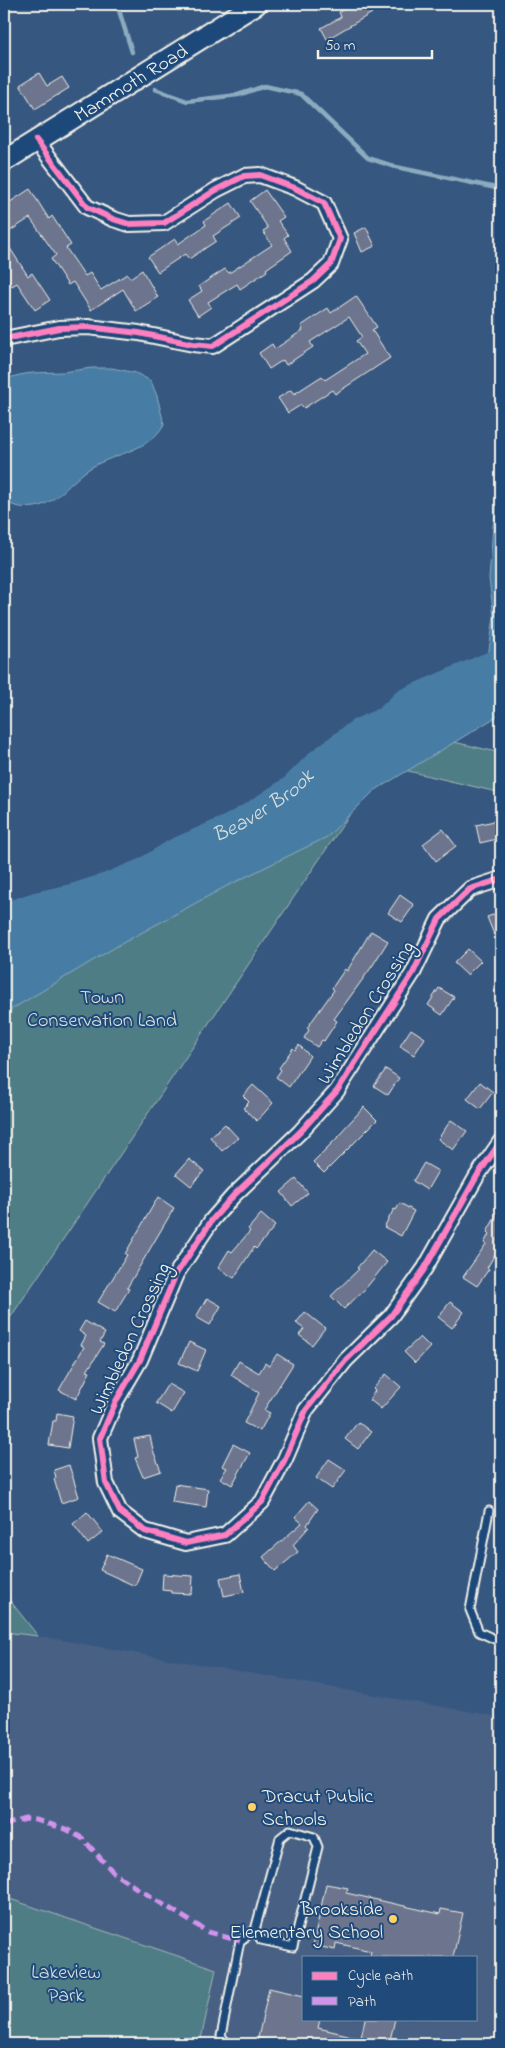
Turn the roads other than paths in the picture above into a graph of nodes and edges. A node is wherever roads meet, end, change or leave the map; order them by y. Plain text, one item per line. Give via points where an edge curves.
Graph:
1 (256, 4) edge
2 (36, 140) junction
3 (4, 161) edge
4 (4, 339) edge
5 (501, 879) edge
6 (501, 1141) edge
7 (490, 1511) dead end
8 (501, 1642) edge
9 (255, 1930) junction
10 (228, 2044) edge

1 - 2 main road, Mammoth Road
2 - 3 main road, Mammoth Road
2 - 4 street via 87,207 113,219 130,224 164,223 223,186 244,176 260,175 324,203 340,240 331,264 313,281 213,346 139,332 88,327 59,328
5 - 6 street, Wimbledon Crossing via 470,888 439,919 413,973 337,1091 222,1208 176,1274 140,1360 116,1401 100,1438 106,1483 120,1512 145,1531 186,1543 225,1535 262,1502 306,1410 346,1360 391,1316 425,1268 477,1176
7 - 8 lane via 470,1610 479,1632
9 - 9 lane via 280,1838 290,1830 314,1837 318,1847 293,1947 261,1940
9 - 10 lane via 240,1941 221,2036

